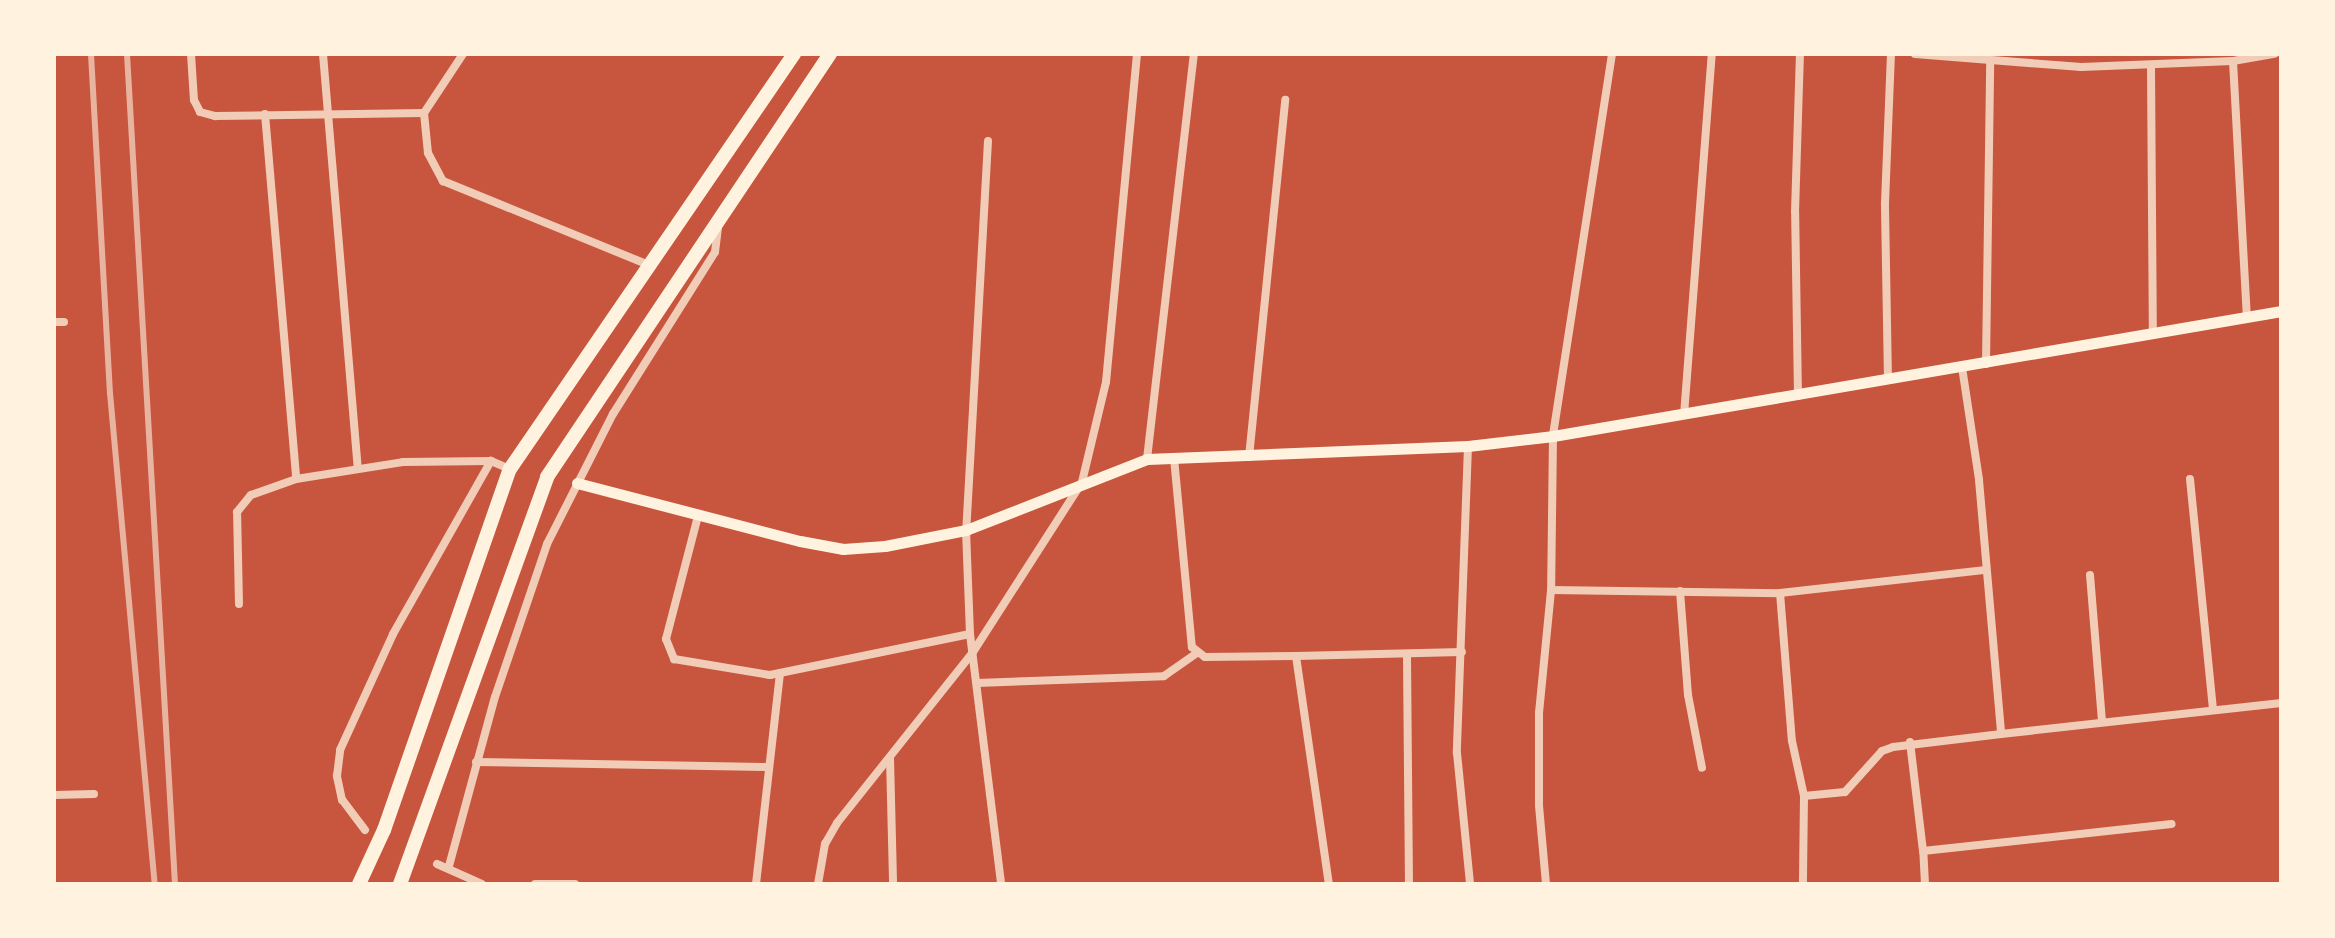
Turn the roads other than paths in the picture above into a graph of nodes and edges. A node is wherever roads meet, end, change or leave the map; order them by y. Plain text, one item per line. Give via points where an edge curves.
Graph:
1 (191, 54) edge
2 (323, 54) edge
3 (463, 54) edge
4 (794, 54) edge
5 (830, 54) edge
6 (1137, 54) edge
7 (1194, 54) edge
8 (1612, 54) edge
9 (1712, 54) edge
10 (1800, 54) edge
11 (1891, 54) edge
12 (1915, 54) edge
13 (2274, 54) edge
14 (2233, 61) junction
15 (1990, 64) junction
16 (2151, 67) junction
17 (1285, 100) dead end
18 (327, 113) junction
19 (424, 113) junction
20 (265, 114) junction
21 (988, 141) dead end
22 (718, 219) junction
23 (652, 266) junction
24 (2281, 311) edge
25 (2247, 317) junction
26 (2153, 333) junction
27 (1986, 364) junction
28 (1962, 367) junction
29 (1888, 380) junction
30 (1798, 396) junction
31 (1684, 415) junction
32 (1553, 436) junction
33 (1468, 446) junction
34 (1249, 457) junction
35 (1174, 458) junction
36 (1147, 459) junction
37 (491, 461) junction
38 (358, 469) junction
39 (510, 469) junction
40 (296, 479) junction
41 (2190, 479) dead end
42 (1082, 482) junction
43 (577, 483) junction
44 (698, 516) junction
45 (966, 530) junction
46 (1984, 575) junction
47 (2090, 575) dead end
48 (1551, 590) junction
49 (1680, 591) junction
50 (1780, 593) junction
51 (239, 604) dead end
52 (970, 634) junction
53 (973, 652) junction
54 (1462, 652) junction
55 (1195, 654) junction
56 (1296, 656) junction
57 (1407, 657) junction
58 (780, 673) junction
59 (977, 683) junction
60 (2281, 703) edge
61 (2213, 708) junction
62 (2102, 721) junction
63 (2001, 734) junction
64 (1910, 742) junction
65 (890, 757) junction
66 (476, 762) junction
67 (768, 767) junction
68 (1702, 768) dead end
69 (94, 794) dead end
70 (54, 795) edge
71 (1804, 796) junction
72 (2172, 824) dead end
73 (365, 830) dead end
74 (1923, 851) junction
75 (437, 864) dead end
76 (449, 866) junction
77 (359, 884) edge
78 (400, 884) edge
79 (482, 884) edge
80 (535, 884) edge
81 (575, 884) edge
82 (756, 884) edge
83 (818, 884) edge
84 (893, 884) edge
85 (1001, 884) edge
86 (1329, 884) edge
87 (1409, 884) edge
88 (1470, 884) edge
89 (1546, 884) edge
90 (1803, 884) edge
91 (1925, 884) edge

1 - 20 street via 194,100 200,112
2 - 18 street
3 - 19 street
4 - 23 highway
5 - 22 highway
6 - 42 street via 1106,382
7 - 36 street
8 - 32 street
9 - 31 street
10 - 30 street via 1795,212
11 - 29 street via 1885,203
12 - 15 street
13 - 14 street
14 - 16 street
14 - 25 street
15 - 16 street
15 - 27 street
16 - 26 street
17 - 34 street
18 - 19 street
18 - 20 street
18 - 38 street
19 - 23 street via 428,153 443,181
20 - 40 street
21 - 45 street
22 - 43 street via 715,252 651,350
22 - 78 highway via 576,429 527,523
23 - 39 highway
24 - 25 main road
25 - 26 main road
26 - 27 main road
27 - 28 main road
28 - 29 main road
28 - 46 street via 1979,480
29 - 30 main road
30 - 31 main road
31 - 32 main road
32 - 33 main road
32 - 48 street
33 - 34 main road
33 - 54 street
34 - 35 main road
35 - 36 main road
35 - 55 street via 1189,639
36 - 42 main road
37 - 38 street via 455,459
37 - 39 street
37 - 73 street via 393,634 340,750 337,776 342,800
38 - 40 street
39 - 77 highway via 384,830
40 - 51 street via 240,503
41 - 61 street
42 - 45 main road
42 - 53 street
43 - 44 main road
43 - 66 street via 521,613
44 - 45 main road via 843,549 924,541
44 - 58 street via 666,639 669,656 679,662
45 - 52 street
46 - 50 street
46 - 63 street
47 - 62 street
48 - 49 street
48 - 89 street via 1539,713
49 - 50 street
49 - 68 street via 1688,695
50 - 71 street via 1792,741
52 - 53 street
52 - 58 street
53 - 59 street
53 - 65 street
54 - 57 street
54 - 88 street via 1457,753
55 - 56 street
55 - 59 street via 1164,676
56 - 57 street
56 - 86 street
57 - 87 street
58 - 67 street
59 - 85 street
60 - 61 street
61 - 62 street
62 - 63 street
63 - 64 street
64 - 71 street via 1882,751 1845,792
64 - 74 street
65 - 83 street via 825,844
65 - 84 street
66 - 67 street
66 - 76 street
67 - 82 street
69 - 70 street
71 - 90 street
72 - 74 street
74 - 91 street
75 - 76 street
76 - 79 street
80 - 81 street

